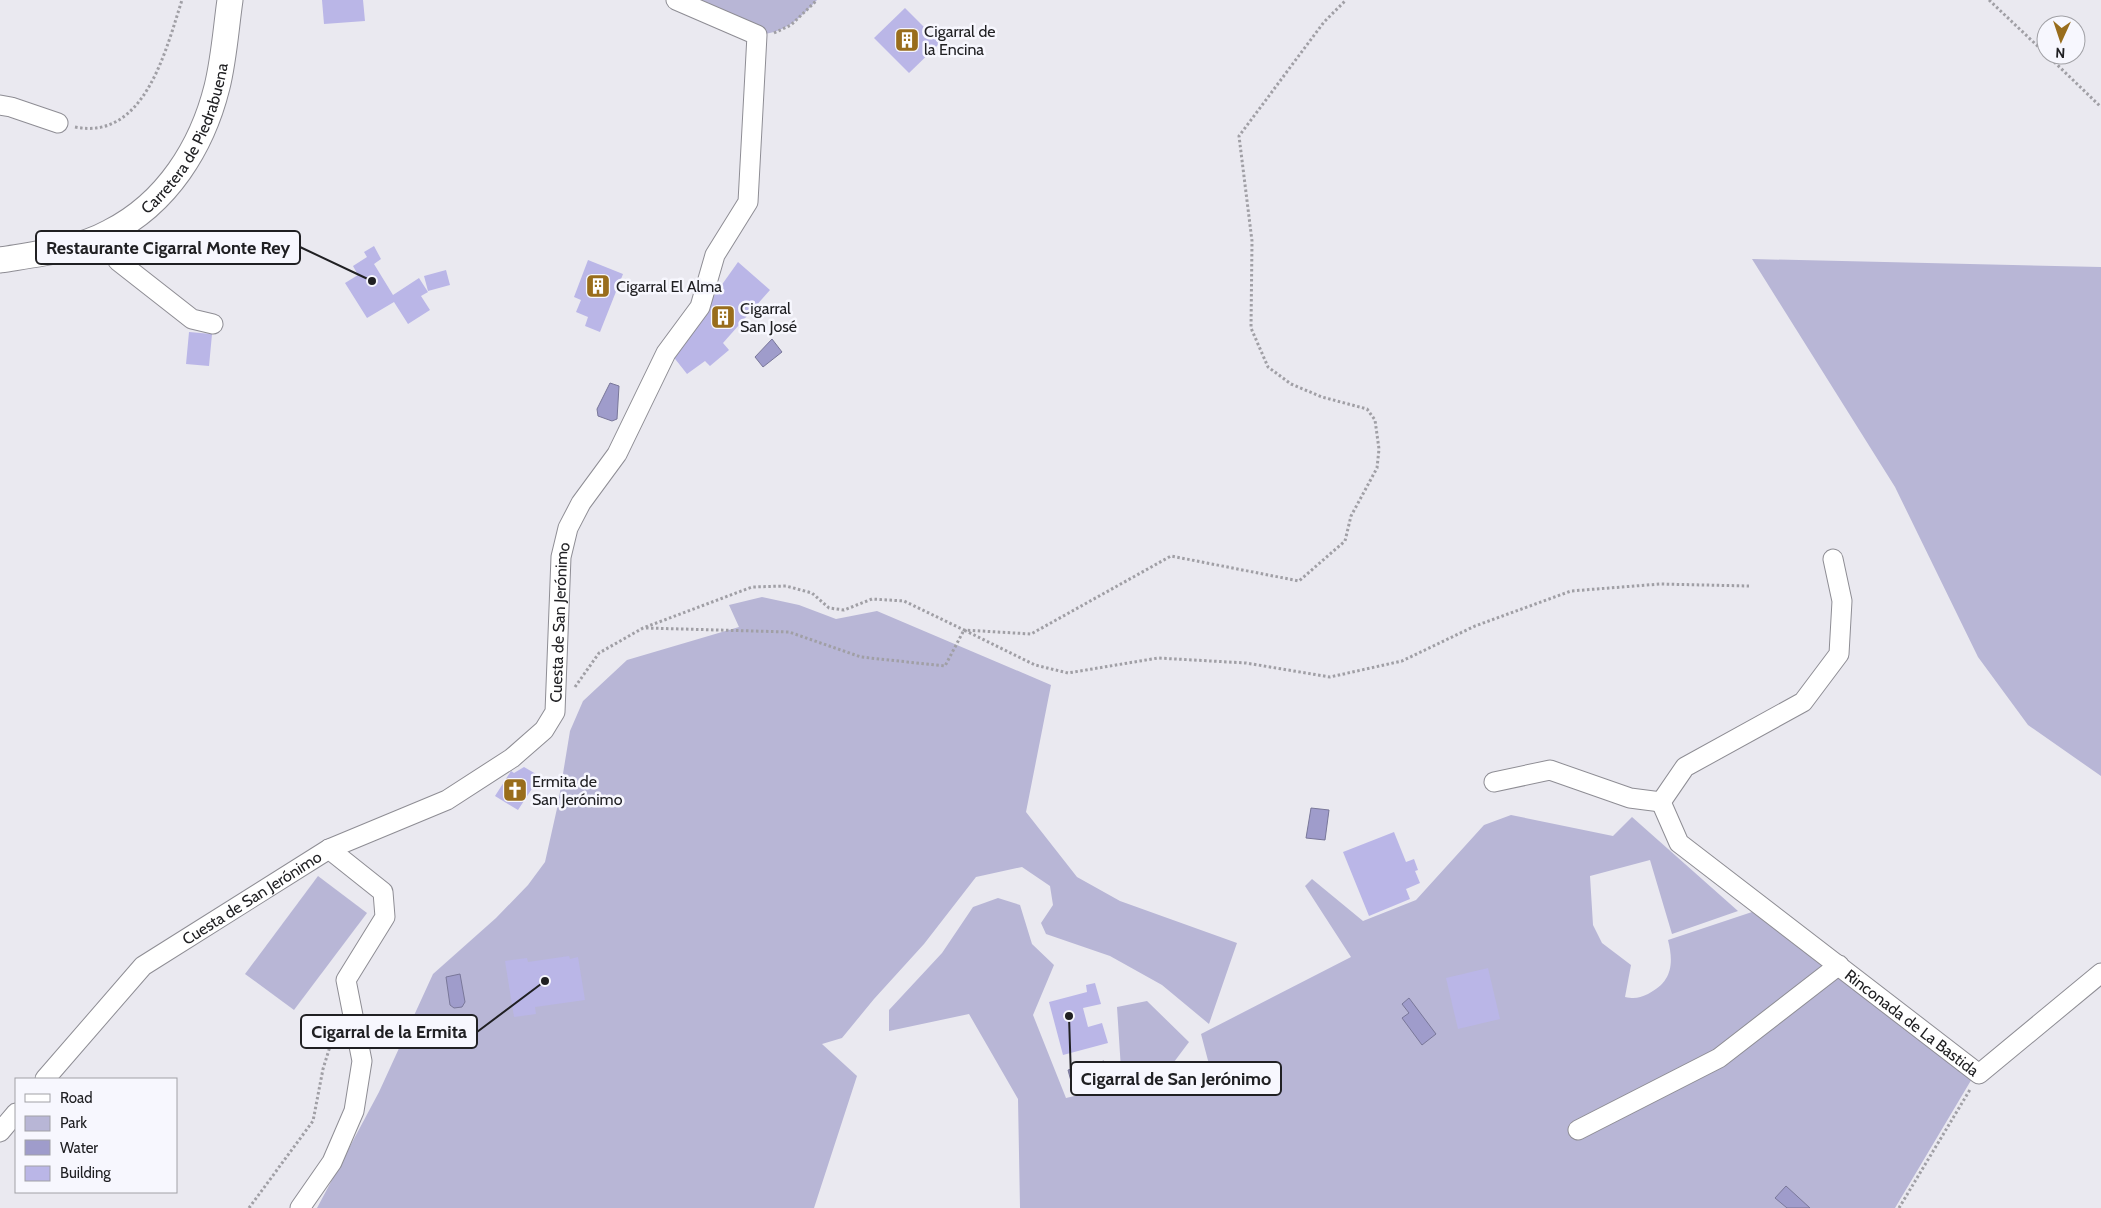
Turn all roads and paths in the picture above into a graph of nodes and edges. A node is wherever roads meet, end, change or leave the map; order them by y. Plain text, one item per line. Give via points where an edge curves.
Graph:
1 (182, 0) edge
2 (230, 0) edge
3 (676, 0) edge
4 (817, 0) edge
5 (1346, 0) edge
6 (1989, 0) edge
7 (758, 35) junction
8 (2036, 45) edge
9 (2057, 65) edge
10 (0, 105) edge
11 (2101, 107) edge
12 (58, 123) joint
13 (0, 260) edge
14 (118, 261) dead end
15 (213, 324) dead end
16 (1833, 559) dead end
17 (1749, 586) dead end
18 (643, 628) junction
19 (964, 630) junction
20 (555, 712) junction
21 (1494, 782) dead end
22 (1661, 802) junction
23 (329, 849) junction
24 (1839, 965) junction
25 (2101, 973) edge
26 (337, 1026) dead end
27 (1979, 1074) junction
28 (47, 1078) edge
29 (15, 1114) edge
30 (1578, 1130) dead end
31 (0, 1132) edge
32 (249, 1208) edge
33 (300, 1208) edge
34 (1899, 1208) edge

1 - 12 path via 154,78 129,113 108,126 85,129
2 - 13 main road, Carretera de Piedrabuena via 212,106 191,155 177,176 156,199 110,232 63,248
3 - 7 street
4 - 7 path via 791,25 770,34
5 - 19 path via 1324,22 1240,136 1252,242 1251,328 1268,367 1291,384 1322,397 1367,409 1375,420 1379,449 1377,468 1350,516 1345,541 1300,580 1170,556 1031,634
6 - 8 path
7 - 20 street, Cuesta de San Jerónimo via 748,202 715,255 700,307 666,353 617,454 568,528 562,557
9 - 11 path
10 - 12 street
14 - 15 street via 192,319
16 - 22 street via 1842,601 1839,654 1803,702 1685,767
17 - 19 path via 1660,584 1571,592 1476,626 1402,661 1330,677 1246,662 1158,658 1068,673 1034,665
18 - 19 path via 752,587 786,586 812,594 829,608 844,610 872,599 904,601
18 - 19 path via 789,632 861,657 945,666
18 - 20 path via 599,653
20 - 23 street, Cuesta de San Jerónimo via 544,730 512,758 447,800
21 - 22 street via 1550,770 1630,798
22 - 24 street, Rinconada de La Bastida via 1679,843
23 - 28 street, Cuesta de San Jerónimo via 143,966
23 - 33 street via 384,892 385,917 346,980 362,1061 354,1112 332,1162
24 - 27 street, Rinconada de La Bastida
24 - 30 street, Rinconada de La Bastida via 1719,1058
25 - 27 street, Rinconada de La Bastida
26 - 32 path via 323,1069 314,1121
27 - 34 path
29 - 31 street

